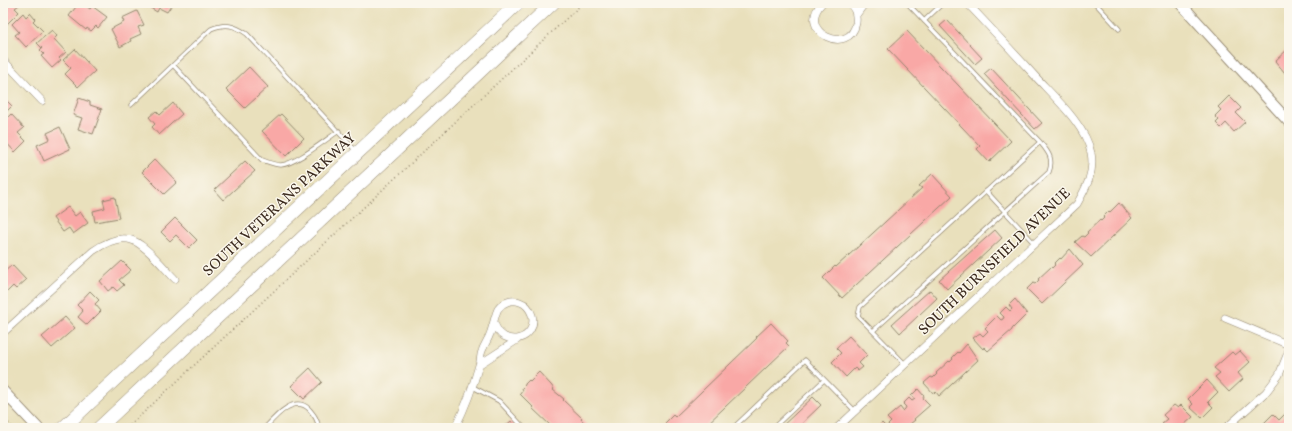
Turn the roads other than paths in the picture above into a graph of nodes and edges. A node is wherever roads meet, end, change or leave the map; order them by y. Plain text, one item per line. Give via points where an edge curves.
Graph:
1 (518, 3) edge
2 (553, 3) edge
3 (822, 3) edge
4 (849, 3) edge
5 (865, 3) edge
6 (943, 3) edge
7 (967, 3) edge
8 (1095, 3) edge
9 (1180, 3) edge
10 (909, 5) dead end
11 (857, 14) junction
12 (924, 20) junction
13 (1119, 29) dead end
14 (3, 60) edge
15 (173, 65) junction
16 (42, 101) dead end
17 (131, 105) dead end
18 (1289, 122) edge
19 (338, 131) junction
20 (1040, 142) junction
21 (357, 153) junction
22 (986, 191) junction
23 (1006, 212) junction
24 (1034, 243) junction
25 (174, 279) dead end
26 (1225, 318) dead end
27 (494, 322) junction
28 (873, 331) junction
29 (3, 333) edge
30 (517, 339) junction
31 (1289, 345) edge
32 (1289, 350) edge
33 (480, 364) junction
34 (905, 364) junction
35 (824, 380) junction
36 (472, 386) junction
37 (3, 391) edge
38 (855, 411) junction
39 (38, 428) edge
40 (63, 428) edge
41 (99, 428) edge
42 (265, 428) edge
43 (320, 428) edge
44 (455, 428) edge
45 (524, 428) edge
46 (733, 428) edge
47 (773, 428) edge
48 (837, 428) edge
49 (1226, 428) edge

1 - 21 highway, SOUTH VETERANS PARKWAY
2 - 41 highway
3 - 11 street via 817,9 815,22 821,34 827,38 834,40 847,36 856,25
4 - 11 street
5 - 11 street
6 - 12 lane
7 - 24 street, SOUTH BURNSFIELD AVENUE via 1067,111 1086,137 1091,153 1092,170 1077,204
8 - 13 lane
9 - 18 street
10 - 12 lane
12 - 20 lane
14 - 16 street
15 - 17 lane
15 - 19 lane via 262,160 282,165 294,161
15 - 19 lane via 211,29 224,25 239,28
19 - 21 lane
20 - 22 lane
20 - 23 lane via 1052,164 1049,172
21 - 40 highway, SOUTH VETERANS PARKWAY
22 - 23 lane
22 - 28 lane via 860,308 858,316
23 - 24 lane
23 - 28 lane
24 - 34 street, SOUTH BURNSFIELD AVENUE
25 - 29 street via 135,241 128,239 107,242 93,251
26 - 31 street
27 - 30 street via 505,337
27 - 30 street via 501,305 513,301 525,304 532,315 532,328
27 - 33 street via 481,351
28 - 34 lane
30 - 33 street
32 - 49 street via 1279,375 1266,392
33 - 36 street
34 - 38 street, SOUTH BURNSFIELD AVENUE
35 - 38 lane
35 - 46 lane via 805,360
35 - 47 lane
36 - 44 street
36 - 45 lane via 499,401
37 - 39 street
38 - 48 street, SOUTH BURNSFIELD AVENUE
42 - 43 lane via 275,416 296,404 306,407 317,417

